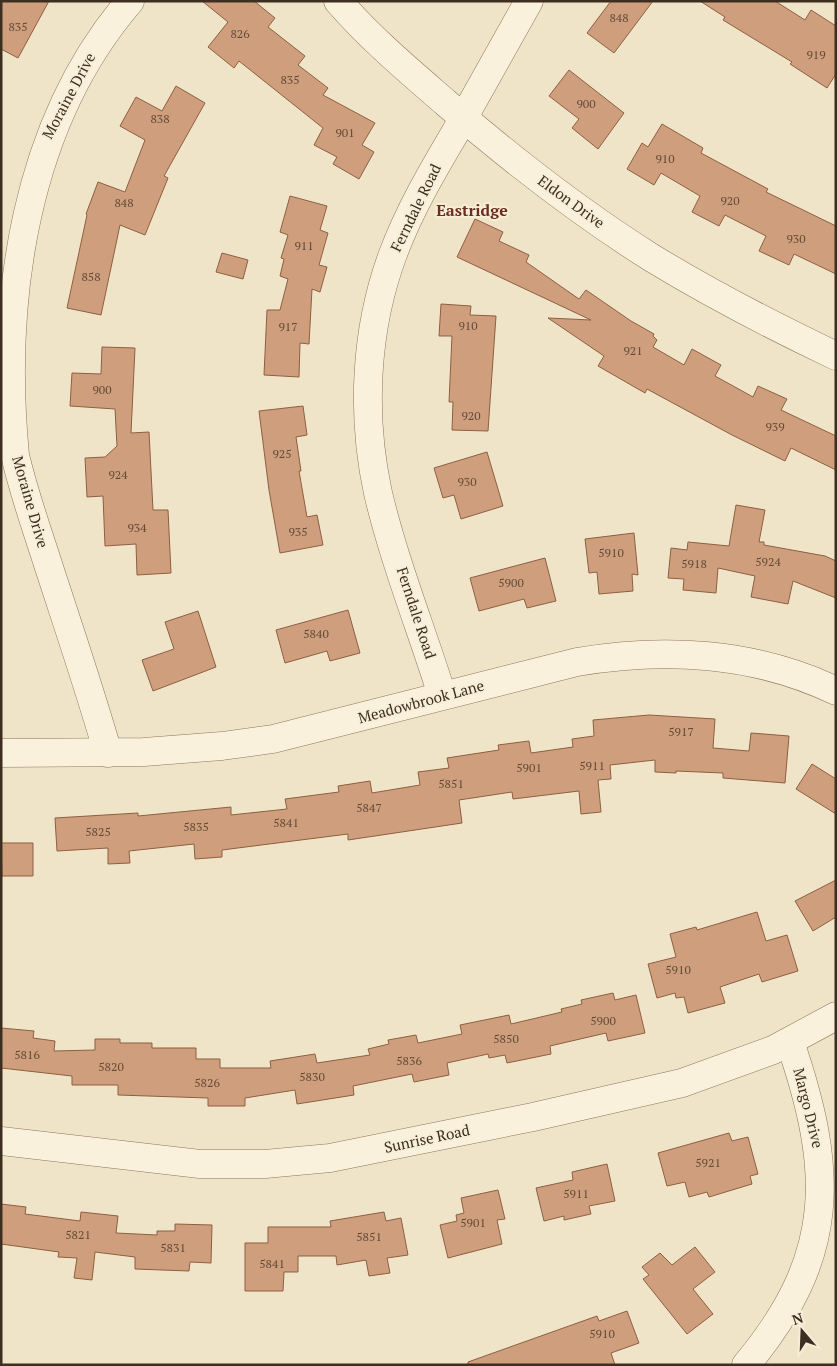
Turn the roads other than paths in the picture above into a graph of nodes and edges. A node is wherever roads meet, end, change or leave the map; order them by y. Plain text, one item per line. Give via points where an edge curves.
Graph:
1 (130, 1) edge
2 (338, 1) edge
3 (529, 1) edge
4 (463, 118) junction
5 (836, 356) edge
6 (836, 691) edge
7 (442, 695) junction
8 (108, 753) junction
9 (1, 754) edge
10 (836, 1016) edge
11 (790, 1042) junction
12 (1, 1141) edge
13 (746, 1365) edge

1 - 8 street, Moraine Drive via 89,56 49,130 22,210 11,263 5,318 7,395 20,477
2 - 4 street, Eldon Drive via 384,49
3 - 4 street, Ferndale Road
4 - 5 street, Eldon Drive via 536,178 651,257 732,304
4 - 7 street, Ferndale Road via 409,215 392,255 378,303 370,351 368,394 370,443 378,493
6 - 7 street, Meadowbrook Lane via 789,673 744,661 669,653 620,655 577,662
7 - 8 street, Meadowbrook Lane via 273,739 188,749
8 - 9 street, Meadowbrook Lane
10 - 11 street, Sunrise Road
11 - 12 street, Sunrise Road via 713,1073 651,1091 330,1158 265,1164 200,1164
11 - 13 street, Margo Drive via 816,1133 820,1160 817,1221 804,1272 789,1304

